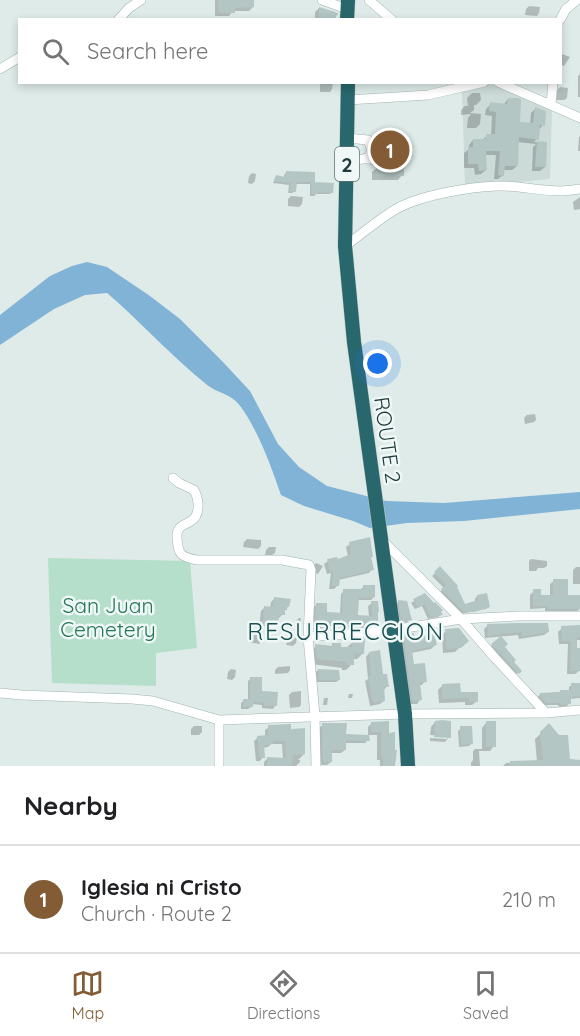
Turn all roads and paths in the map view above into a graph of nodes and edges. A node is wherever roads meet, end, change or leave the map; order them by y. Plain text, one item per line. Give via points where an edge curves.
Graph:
1 (141, 0) edge
2 (322, 0) edge
3 (369, 0) edge
4 (577, 0) edge
5 (347, 9) edge
6 (561, 17) edge
7 (120, 18) edge
8 (390, 18) edge
9 (18, 58) edge
10 (0, 69) edge
11 (348, 84) edge
12 (476, 84) edge
13 (503, 84) edge
14 (553, 84) edge
15 (348, 100) junction
16 (551, 105) junction
17 (580, 118) edge
18 (347, 138) junction
19 (367, 159) junction
20 (347, 160) junction
21 (398, 161) dead end
22 (580, 189) edge
23 (345, 246) junction
24 (173, 478) dead end
25 (380, 534) junction
26 (580, 616) edge
27 (461, 619) junction
28 (393, 630) junction
29 (308, 637) junction
30 (0, 693) edge
31 (580, 710) edge
32 (546, 713) junction
33 (405, 714) junction
34 (315, 716) junction
35 (219, 720) junction
36 (219, 766) edge
37 (316, 766) edge
38 (408, 766) edge

1 - 7 street
2 - 5 street
3 - 8 street
4 - 6 street
9 - 10 street
11 - 15 highway, ROUTE 2 / 2
12 - 15 street via 428,96
13 - 16 street
14 - 16 street
15 - 18 highway, ROUTE 2 / 2
16 - 17 street
18 - 19 street via 368,140 371,154
18 - 20 highway, ROUTE 2 / 2
19 - 20 street
19 - 21 street
20 - 23 highway, ROUTE 2 / 2
22 - 23 street via 496,186 442,194 398,208
23 - 25 highway, ROUTE 2 / 2
24 - 29 street via 194,490 198,505 194,519 179,527 177,534 184,557 282,560 309,565
25 - 27 street
25 - 28 highway, ROUTE 2 / 2
26 - 27 street
27 - 28 street
27 - 32 street
28 - 29 street
28 - 33 highway, ROUTE 2 / 2
29 - 34 street
30 - 35 street via 153,701
31 - 32 street
32 - 33 street
33 - 34 street
33 - 38 highway, ROUTE 2 / 2
34 - 35 street
34 - 37 street
35 - 36 street

